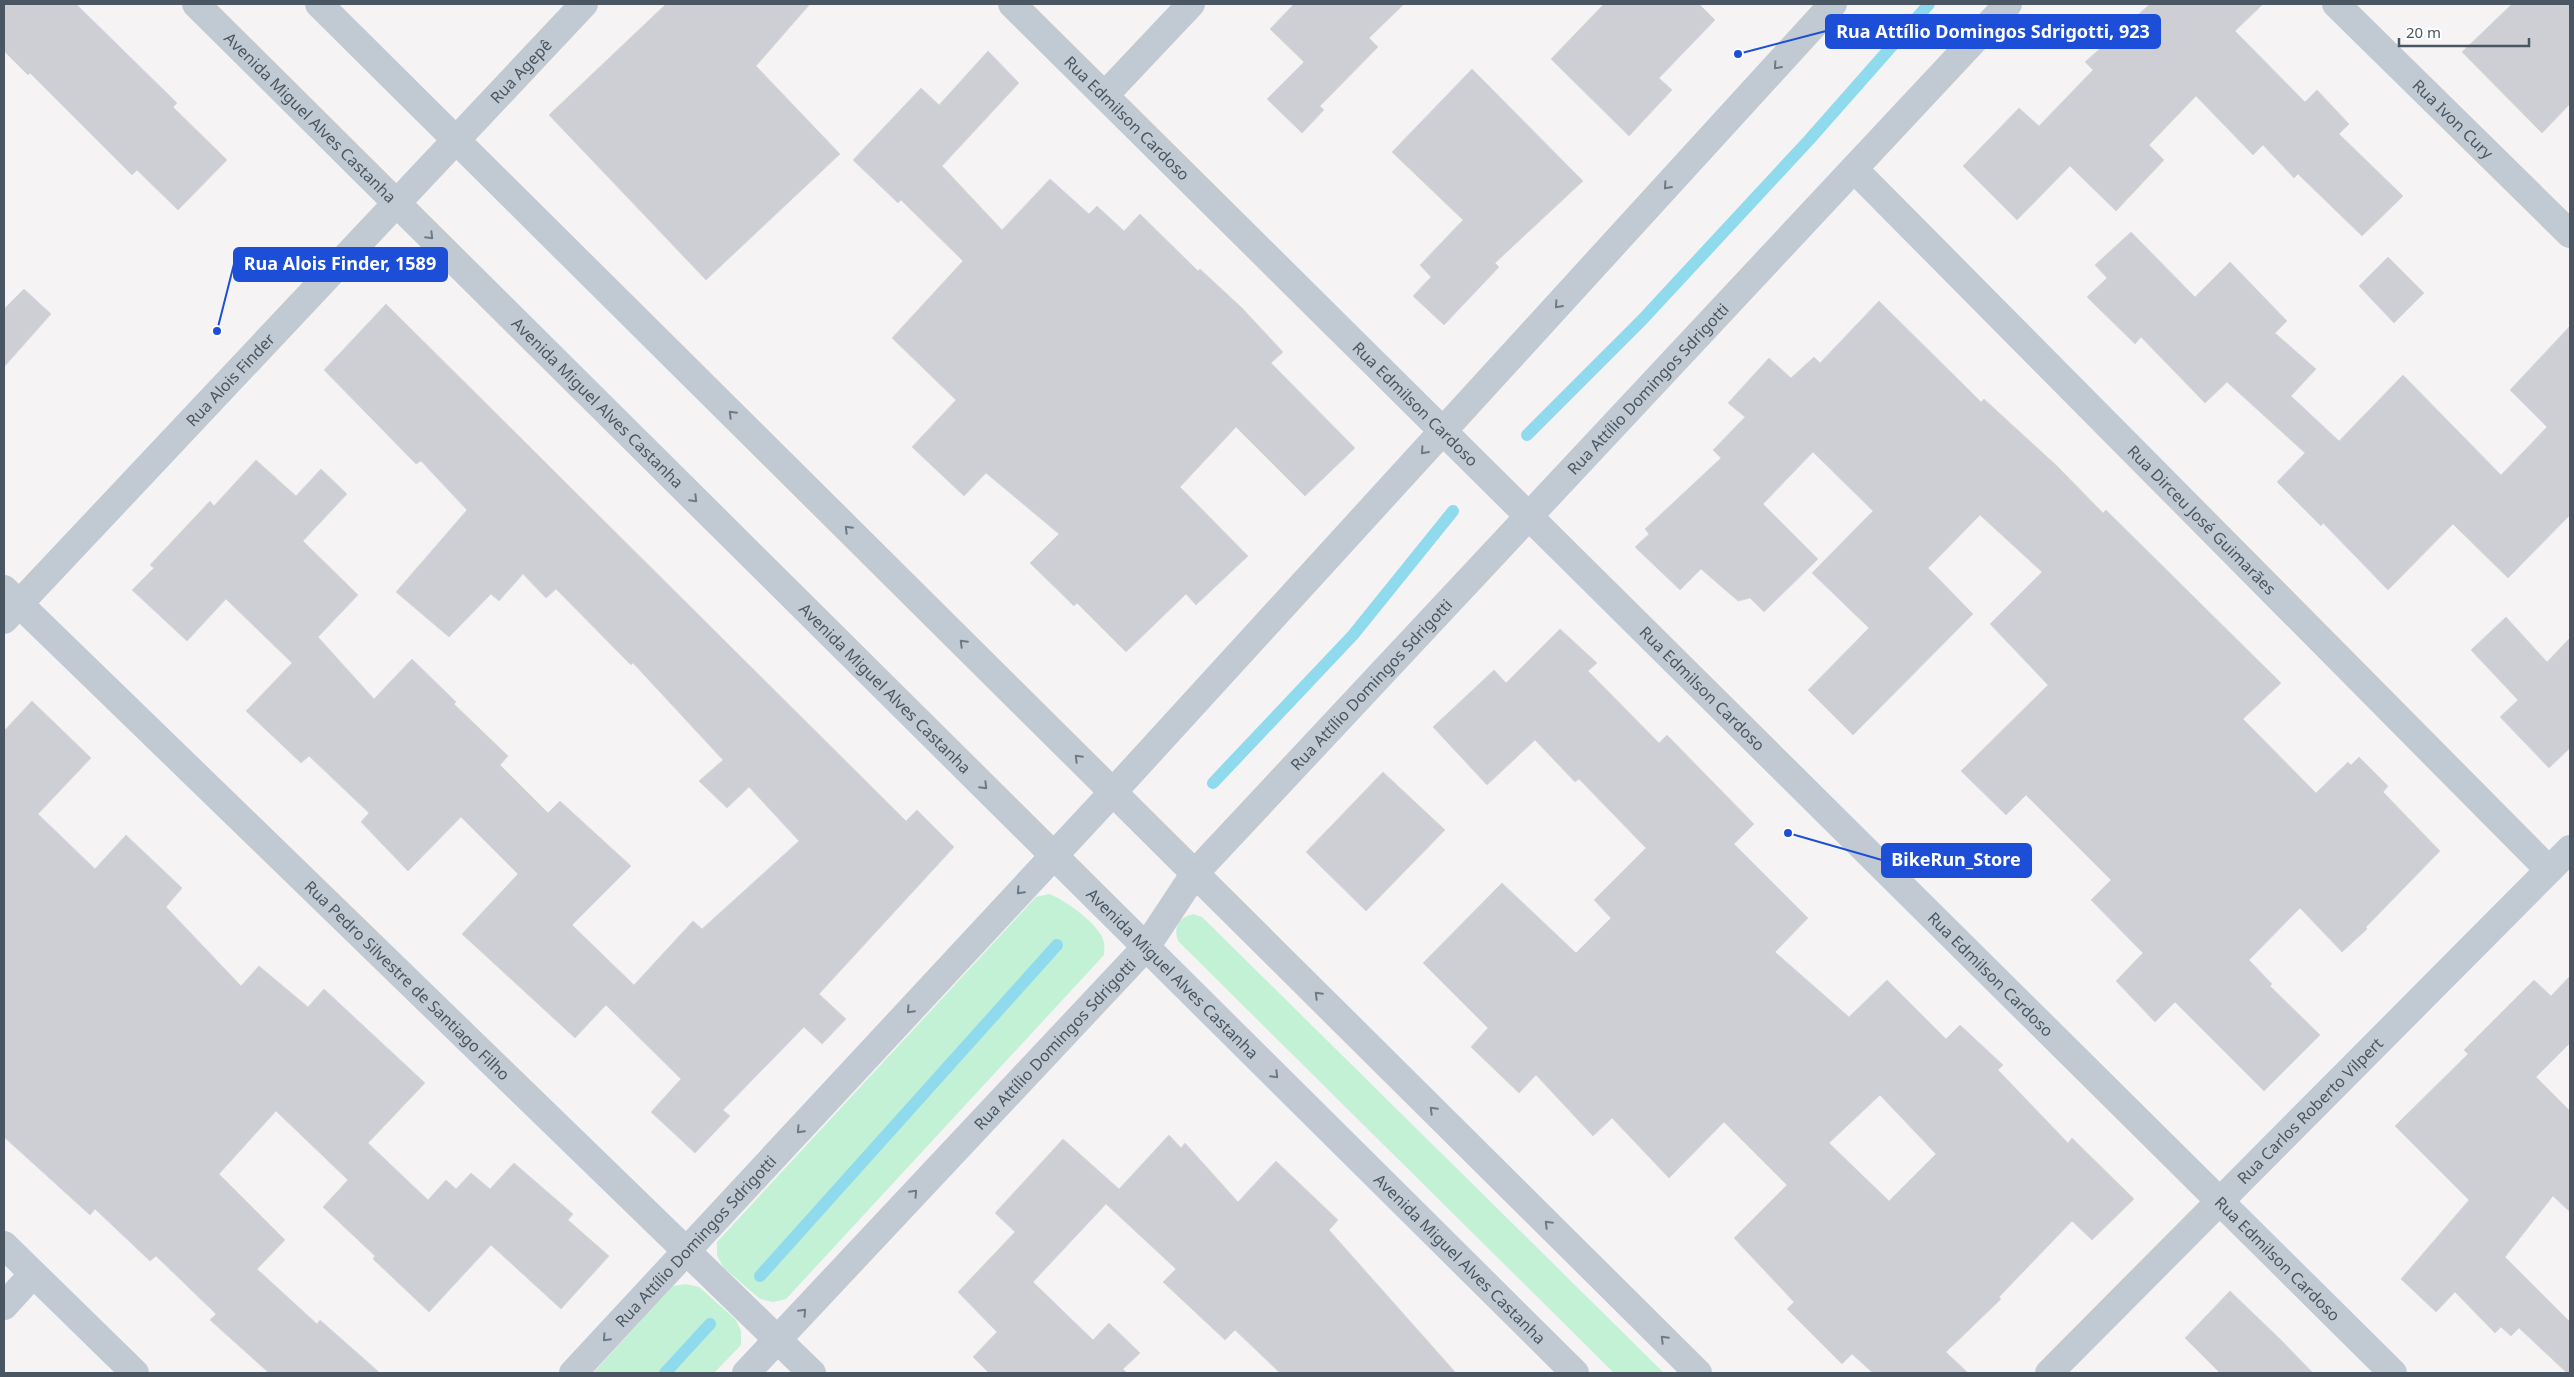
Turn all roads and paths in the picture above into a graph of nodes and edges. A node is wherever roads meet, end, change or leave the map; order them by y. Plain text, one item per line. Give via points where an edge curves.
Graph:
1 (196, 4) edge
2 (319, 4) edge
3 (584, 4) edge
4 (1012, 4) edge
5 (1191, 4) edge
6 (1833, 4) edge
7 (2008, 4) edge
8 (2336, 4) edge
9 (1105, 96) junction
10 (455, 139) junction
11 (1854, 169) junction
12 (396, 202) junction
13 (2570, 234) edge
14 (1443, 431) junction
15 (1529, 516) junction
16 (9, 604) edge
17 (1113, 792) junction
18 (2570, 849) edge
19 (1054, 855) junction
20 (2549, 870) junction
21 (1195, 873) junction
22 (1146, 947) junction
23 (2220, 1202) junction
24 (4, 1245) edge
25 (686, 1252) junction
26 (34, 1274) junction
27 (4, 1306) edge
28 (777, 1339) junction
29 (135, 1373) edge
30 (573, 1373) edge
31 (746, 1373) edge
32 (812, 1373) edge
33 (1575, 1373) edge
34 (1698, 1373) edge
35 (2049, 1373) edge
36 (2393, 1373) edge

1 - 12 street, Avenida Miguel Alves Castanha
2 - 10 street
3 - 10 street, Rua Agepê
4 - 9 street, Rua Edmilson Cardoso
5 - 9 street
6 -> 14 street, Rua Attílio Domingos Sdrigotti
7 - 11 street, Rua Attílio Domingos Sdrigotti
8 - 13 street, Rua Ivon Cury
9 - 14 street, Rua Edmilson Cardoso
10 - 12 street, Rua Alois Finder
17 -> 10 street
11 - 15 street, Rua Attílio Domingos Sdrigotti
11 - 20 street, Rua Dirceu José Guimarães
12 - 16 street, Rua Alois Finder
12 -> 19 street, Avenida Miguel Alves Castanha
14 - 15 street, Rua Edmilson Cardoso
14 -> 17 street, Rua Attílio Domingos Sdrigotti
15 - 21 street, Rua Attílio Domingos Sdrigotti
15 - 23 street, Rua Edmilson Cardoso
16 - 25 street, Rua Pedro Silvestre de Santiago Filho
17 - 19 street, Rua Attílio Domingos Sdrigotti
17 - 21 street
18 - 20 street, Rua Carlos Roberto Vilpert
19 - 22 street, Avenida Miguel Alves Castanha
19 -> 25 street, Rua Attílio Domingos Sdrigotti
20 - 23 street, Rua Carlos Roberto Vilpert
21 - 22 street, Rua Attílio Domingos Sdrigotti
34 -> 21 street
28 -> 22 street, Rua Attílio Domingos Sdrigotti
22 -> 33 street, Avenida Miguel Alves Castanha
23 - 35 street, Rua Carlos Roberto Vilpert
23 - 36 street, Rua Edmilson Cardoso
24 - 26 street
25 - 28 street, Rua Pedro Silvestre de Santiago Filho
25 -> 30 street, Rua Attílio Domingos Sdrigotti
26 - 27 street
26 - 29 street
28 - 31 street, Rua Attílio Domingos Sdrigotti
28 - 32 street, Rua Pedro Silvestre de Santiago Filho

